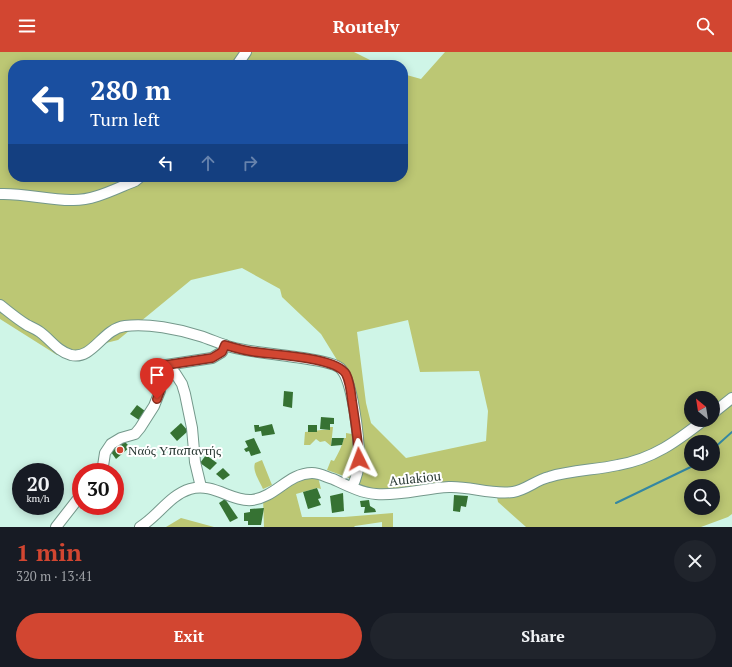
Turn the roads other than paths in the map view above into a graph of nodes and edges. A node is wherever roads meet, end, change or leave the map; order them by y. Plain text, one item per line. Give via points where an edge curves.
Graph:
1 (133, 182) edge
2 (0, 194) edge
3 (0, 305) edge
4 (225, 345) junction
5 (166, 365) junction
6 (732, 398) edge
7 (720, 407) edge
8 (695, 427) edge
9 (103, 463) edge
10 (201, 487) junction
11 (352, 487) junction
12 (72, 506) edge
13 (56, 527) edge
14 (140, 527) edge

1 - 2 street via 100,196 72,200 13,193
3 - 4 street via 57,348 72,355 87,353 104,336 114,329 125,326 180,331
4 - 5 street via 222,352 212,358
4 - 11 street via 328,363 339,367 345,373 349,382 358,435 359,459
5 - 9 street via 162,370 160,391 154,406 135,434 118,439 108,447
5 - 10 street via 175,373 185,394
6 - 7 street
8 - 11 street, Aulakiou via 671,445 647,457 619,465 548,477 513,492 456,487 377,494
10 - 11 street, Aulakiou via 253,500 270,494 294,477 311,473
10 - 14 street via 175,496
12 - 13 street

